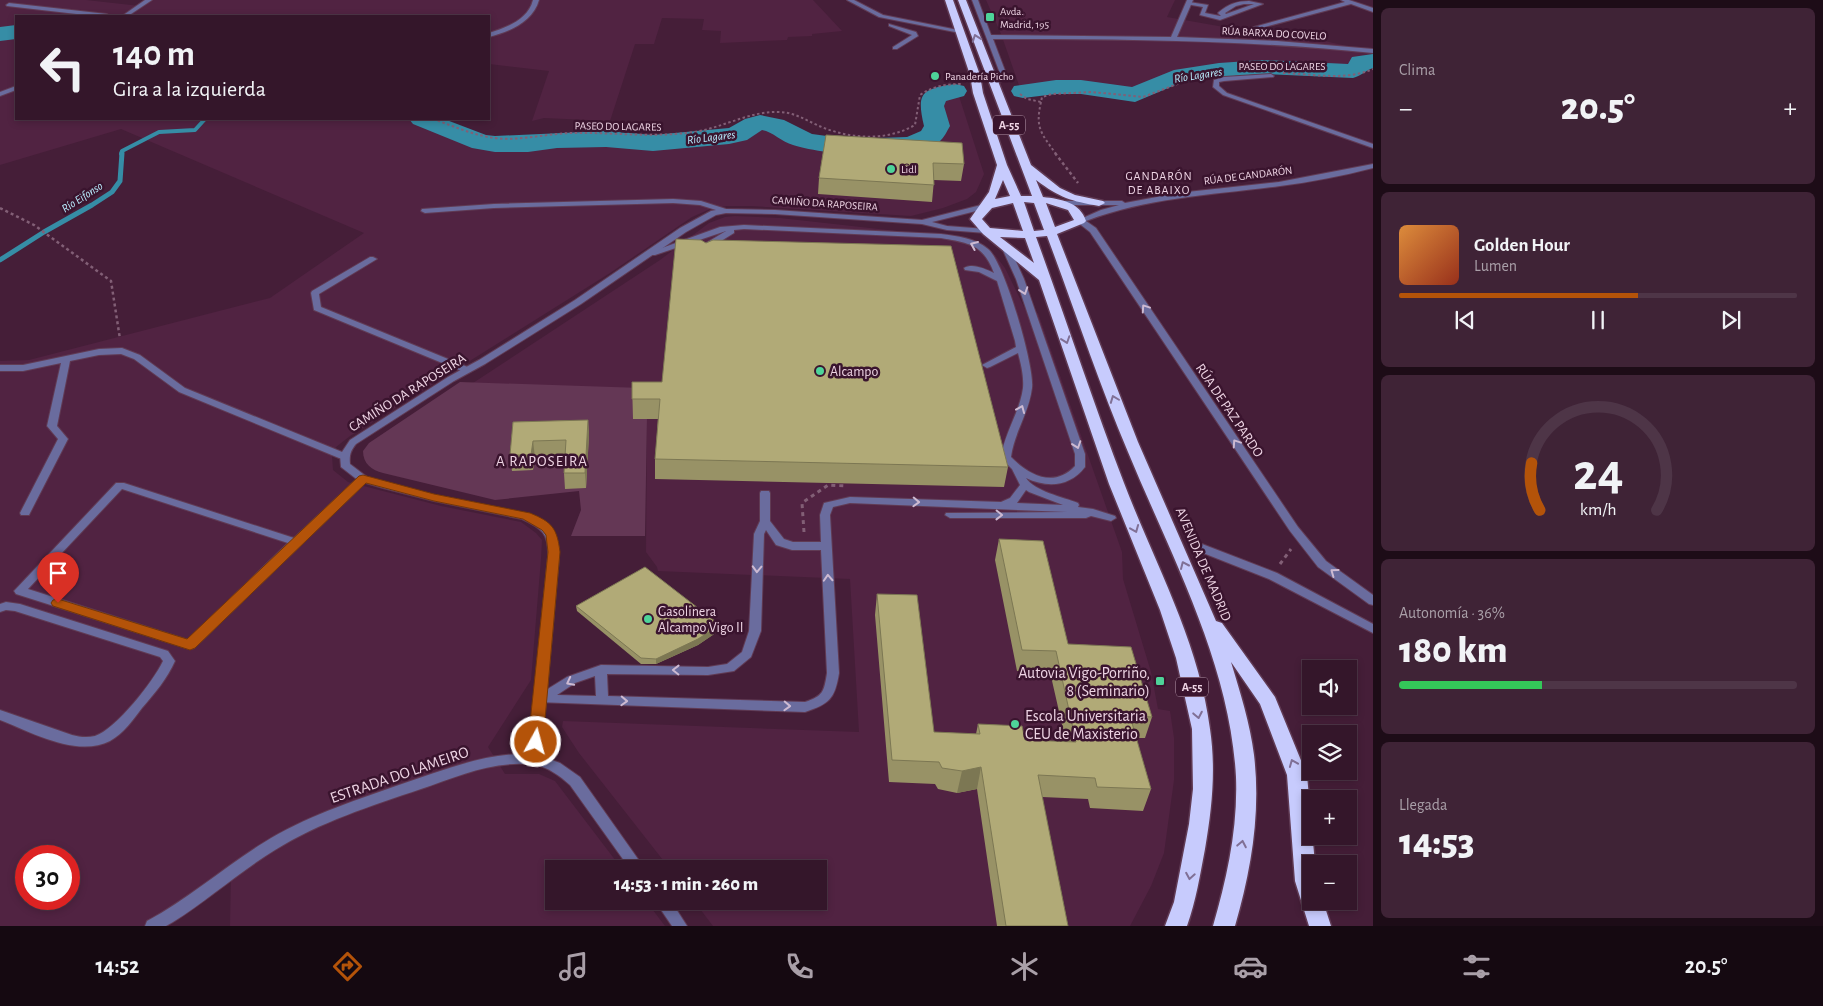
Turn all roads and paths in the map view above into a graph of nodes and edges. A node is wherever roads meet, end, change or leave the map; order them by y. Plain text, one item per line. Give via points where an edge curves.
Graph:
1 (149, 0) edge
2 (536, 0) edge
3 (850, 0) edge
4 (949, 0) edge
5 (962, 0) edge
6 (975, 0) edge
7 (1347, 1) edge
8 (1190, 2) edge
9 (9, 5) dead end
10 (1373, 10) edge
11 (98, 15) edge
12 (126, 15) edge
13 (881, 16) junction
14 (1226, 16) junction
15 (1246, 30) dead end
16 (960, 31) junction
17 (490, 34) edge
18 (990, 37) junction
19 (1173, 39) junction
20 (895, 48) dead end
21 (1373, 51) edge
22 (1373, 68) edge
23 (1273, 74) joint
24 (1208, 78) dead end
25 (994, 83) junction
26 (976, 84) junction
27 (15, 88) edge
28 (0, 94) edge
29 (1020, 94) dead end
30 (1041, 102) junction
31 (436, 120) edge
32 (1373, 146) edge
33 (1002, 165) junction
34 (1025, 166) junction
35 (1373, 166) edge
36 (1056, 190) junction
37 (1017, 199) junction
38 (1038, 199) junction
39 (1098, 203) junction
40 (1125, 204) junction
41 (986, 206) junction
42 (0, 208) edge
43 (426, 211) dead end
44 (726, 211) junction
45 (1072, 213) junction
46 (922, 222) junction
47 (744, 227) junction
48 (986, 231) junction
49 (1051, 232) junction
50 (1028, 234) junction
51 (1005, 246) junction
52 (652, 253) junction
53 (1060, 255) junction
54 (707, 257) edge
55 (373, 259) dead end
56 (968, 268) dead end
57 (1044, 278) junction
58 (1001, 280) junction
59 (1020, 349) junction
60 (122, 351) junction
61 (66, 359) junction
62 (987, 365) dead end
63 (0, 368) edge
64 (467, 370) junction
65 (343, 456) junction
66 (1015, 469) junction
67 (363, 479) junction
68 (1025, 485) junction
69 (765, 493) dead end
70 (1003, 506) junction
71 (25, 513) dead end
72 (1099, 514) junction
73 (950, 515) dead end
74 (1111, 518) dead end
75 (765, 522) junction
76 (296, 542) junction
77 (1306, 543) junction
78 (826, 546) junction
79 (1202, 548) dead end
80 (1273, 576) junction
81 (1373, 601) edge
82 (0, 608) edge
83 (1203, 610) junction
84 (1373, 628) edge
85 (602, 669) junction
86 (541, 699) junction
87 (602, 700) junction
88 (0, 715) edge
89 (534, 760) junction
90 (1304, 855) edge
91 (632, 860) edge
92 (1185, 902) junction
93 (668, 910) edge
94 (1315, 910) edge
95 (152, 926) edge
96 (680, 926) edge
97 (1165, 926) edge
98 (1176, 926) edge
99 (1224, 926) edge
100 (1320, 926) edge

1 - 12 street
2 - 17 street via 532,12
3 - 13 street
4 - 16 highway, A-55
25 -> 5 highway, A-55
6 - 18 street
7 - 10 street
7 - 15 street
8 - 14 street via 1206,6 1202,14 1206,16
8 - 19 street
9 - 11 street
13 - 16 street
13 - 20 street via 891,24 914,33 915,36
14 - 14 street via 1243,10 1260,4 1248,0 1226,8 1221,13
16 - 26 highway, A-55 via 976,75
18 - 19 street, RÚA BARXA DO COVELO
18 - 25 street via 1004,78
19 - 21 street, RÚA BARXA DO COVELO via 1286,42
22 - 23 path, PASEO DO LAGARES via 1368,72 1344,75
23 - 32 street via 1224,79 1216,81 1216,87 1225,94
24 - 30 path via 1188,80 1144,97 1052,94 1042,97
25 - 34 highway, A-55
26 - 31 path, PASEO DO LAGARES via 930,87 920,95 915,125 906,132 882,137 836,132 793,113 775,111 760,112 688,133 653,136 555,134 495,138
26 - 33 highway, A-55
27 - 28 street
29 - 30 path
30 - 39 path via 1037,119 1043,136 1073,179
33 - 37 highway, A-55
33 - 41 highway
34 - 36 highway
34 - 38 highway, A-55
35 - 40 street, RÚA DE GANDARÓN via 1278,184 1220,189
36 - 39 highway via 1072,198
36 - 45 highway
37 - 38 highway
37 - 41 highway
37 - 50 highway, A-55
38 - 45 highway
38 - 49 highway, A-55
39 - 40 street, RÚA DE GANDARÓN
39 - 45 street, RÚA DE GANDARÓN
40 - 45 street, RÚA DE GANDARÓN
41 - 46 street
41 - 48 highway via 976,219
42 - 60 path via 38,228 111,281
43 - 44 street, CAMIÑO DA RAPOSEIRA via 674,201 701,203
44 - 46 street, CAMIÑO DA RAPOSEIRA
44 - 52 street, CAMIÑO DA RAPOSEIRA via 704,217
45 - 49 highway
45 - 53 highway
77 -> 45 street, RÚA DE PAZ PARDO via 1094,230
46 - 48 street
47 - 52 street via 723,229
47 - 54 street via 716,239 709,245
58 -> 47 street via 991,256 979,246 941,236
48 - 50 highway
48 - 51 highway
49 - 50 highway
49 - 53 highway, AVENIDA DE MADRID / A-55
50 - 57 highway, A-55
51 - 57 highway
51 -> 66 street via 1020,278 1080,454 1080,467 1069,478 1037,480
52 - 64 street, CAMIÑO DA RAPOSEIRA
83 -> 53 highway, AVENIDA DE MADRID / A-55 via 1149,485
55 - 64 street via 316,293 317,308
56 - 58 street
57 -> 92 highway, A-55 via 1117,484 1169,610 1194,693 1201,729 1203,789
58 - 59 street
59 - 62 street
66 -> 59 street via 1006,458 1006,444 1028,384
60 - 61 street
60 - 65 street via 137,357 182,390
61 - 63 street via 22,368
61 - 71 street via 52,426 63,439
64 - 65 street, CAMIÑO DA RAPOSEIRA via 353,442
65 - 67 street via 345,465
66 - 68 street
67 - 76 street
67 - 86 street via 434,498 525,516 546,527 552,535 554,552
68 - 70 street via 1014,500
68 - 72 street
69 - 75 street
70 - 72 street via 1066,508
78 -> 70 street via 824,514 828,505 836,502
73 -> 72 street
72 - 74 street
75 - 78 street via 780,542 792,546
75 -> 85 street via 759,534 755,632 747,654 730,668 708,671
76 - 76 street via 120,485 20,591 190,645
77 - 80 path via 1294,546
81 -> 77 street, RÚA DE PAZ PARDO via 1322,564
87 -> 78 street via 805,707 822,702 831,686 833,673
79 - 80 street
80 - 84 street
82 - 88 street via 16,607 164,654 169,661 128,718 111,733 91,742 72,741
90 -> 83 highway via 1297,775 1268,702
99 -> 83 highway, AVENIDA DE MADRID / A-55 via 1244,835 1245,786 1241,733 1222,662
85 -> 86 street via 572,680
85 - 87 street
86 - 87 street
86 - 89 street
89 - 91 street, ESTRADA DO LAMEIRO via 563,770 575,781
89 - 95 street, ESTRADA DO LAMEIRO via 502,761 465,768 338,812 268,847
92 - 97 highway
92 - 98 highway, A-55
93 - 96 street
94 - 100 highway

